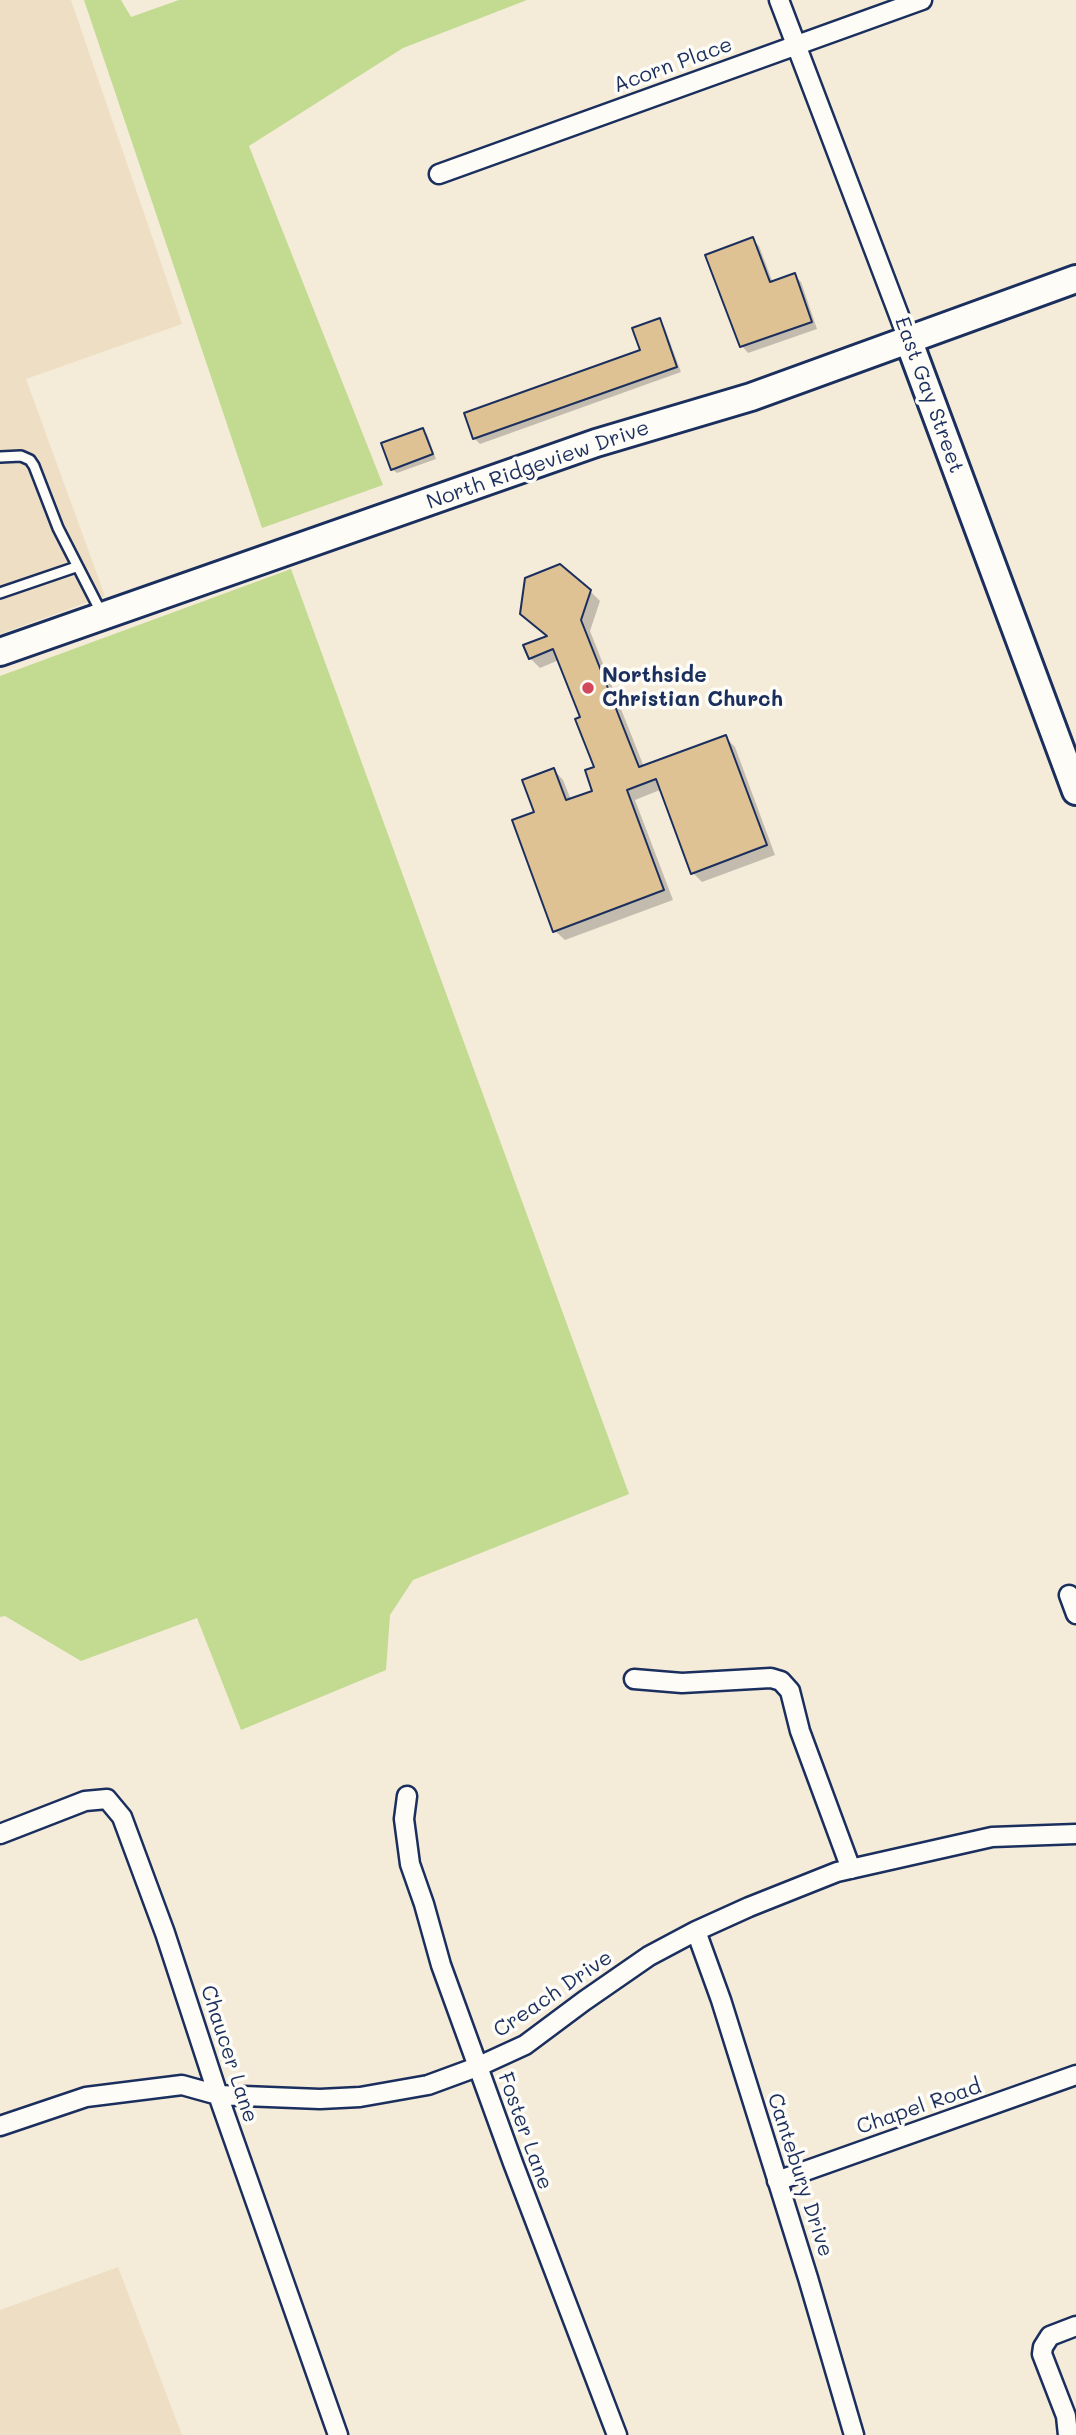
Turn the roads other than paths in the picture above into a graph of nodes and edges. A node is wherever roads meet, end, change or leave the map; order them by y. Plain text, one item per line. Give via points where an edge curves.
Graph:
1 (779, 0) edge
2 (922, 0) edge
3 (796, 45) junction
4 (439, 174) dead end
5 (1076, 279) edge
6 (908, 339) junction
7 (0, 457) edge
8 (76, 567) junction
9 (0, 593) edge
10 (102, 616) junction
11 (0, 652) edge
12 (1076, 791) edge
13 (1069, 1595) dead end
14 (1076, 1615) edge
15 (634, 1679) dead end
16 (407, 1796) dead end
17 (0, 1834) edge
18 (1076, 1834) edge
19 (851, 1869) junction
20 (696, 1931) junction
21 (477, 2067) junction
22 (1076, 2075) edge
23 (218, 2095) junction
24 (0, 2126) edge
25 (778, 2181) junction
26 (1076, 2326) edge
27 (338, 2435) edge
28 (617, 2435) edge
29 (854, 2435) edge
30 (1068, 2435) edge

1 - 3 street, East Gay Street
2 - 3 street, Acorn Place
3 - 4 street, Acorn Place
3 - 6 street, East Gay Street
5 - 6 main road, North Ridgeview Drive
6 - 10 main road, North Ridgeview Drive via 751,397 596,443
6 - 12 main road, East Gay Street
7 - 8 lane via 30,460
8 - 9 lane
8 - 10 lane
10 - 11 main road, North Ridgeview Drive
13 - 14 street
15 - 19 street via 781,1681 790,1691 800,1731
16 - 21 street, Foster Lane via 404,1819 410,1864
17 - 23 street, Chaucer Lane via 85,1801 107,1799 122,1816
18 - 19 street, Creach Drive via 992,1838
19 - 20 street, Creach Drive
20 - 21 street, Creach Drive via 649,1956 525,2045
20 - 25 street, Cantebury Drive
21 - 23 street, Creach Drive via 428,2085 360,2096
21 - 28 street, Foster Lane
22 - 25 street, Chapel Road
23 - 24 street, Creach Drive via 182,2085 86,2097
23 - 27 street, Chaucer Lane
25 - 29 street, Cantebury Drive
26 - 30 street via 1050,2336 1042,2354 1066,2416

